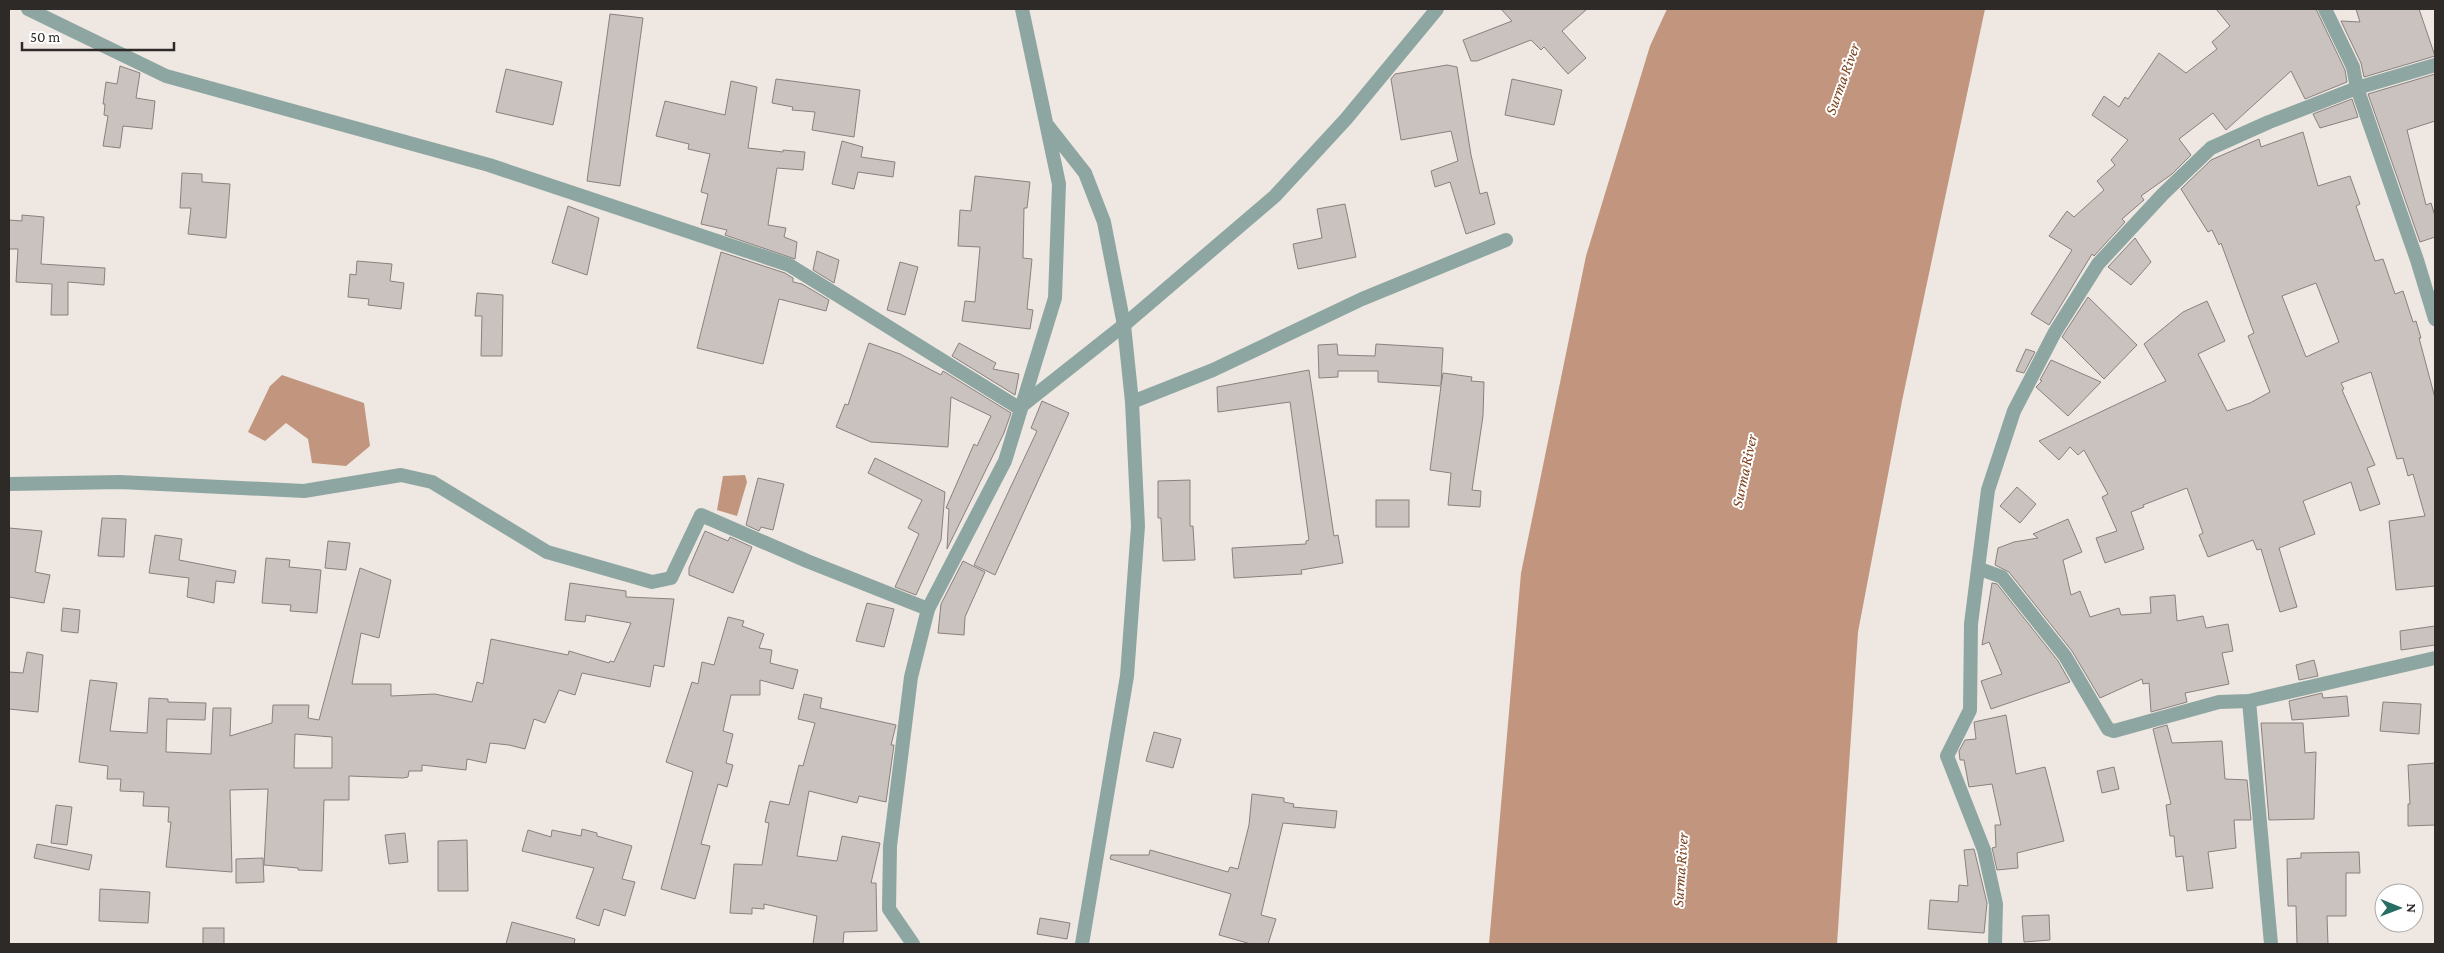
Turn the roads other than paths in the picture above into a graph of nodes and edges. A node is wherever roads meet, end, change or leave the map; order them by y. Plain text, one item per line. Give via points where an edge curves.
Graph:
1 (28, 9) edge
2 (1022, 9) edge
3 (1437, 9) edge
4 (2325, 9) edge
5 (2435, 65) edge
6 (2357, 88) junction
7 (1048, 126) junction
8 (1506, 240) dead end
9 (2435, 319) edge
10 (1124, 325) junction
11 (1132, 402) junction
12 (1019, 408) junction
13 (9, 484) edge
14 (1980, 569) junction
15 (928, 609) junction
16 (2435, 658) edge
17 (2249, 701) junction
18 (913, 944) edge
19 (1082, 944) edge
20 (1994, 944) edge
21 (2271, 944) edge

1 - 12 street via 166,76 489,166 789,265
2 - 7 street
3 - 10 street via 1346,119 1275,196
4 - 6 street via 2353,67
5 - 6 street
6 - 9 street
6 - 14 street via 2211,148 2098,264 2055,332 2014,411 1988,490
7 - 10 street via 1085,173 1104,222
7 - 12 street via 1059,184 1055,298
8 - 11 street via 1362,298 1213,370
10 - 11 street
10 - 12 street
11 - 19 street via 1138,526 1126,676
12 - 15 street via 1005,461
13 - 15 street via 120,482 304,491 401,475 432,482 547,552 652,582 671,578 701,515
14 - 17 street via 2002,577 2008,584 2064,656 2108,729 2128,728 2219,702
14 - 20 street via 1971,624 1970,710 1947,756 1984,850 1996,904
15 - 18 street via 911,677 890,846 890,909
16 - 17 street
17 - 21 street

